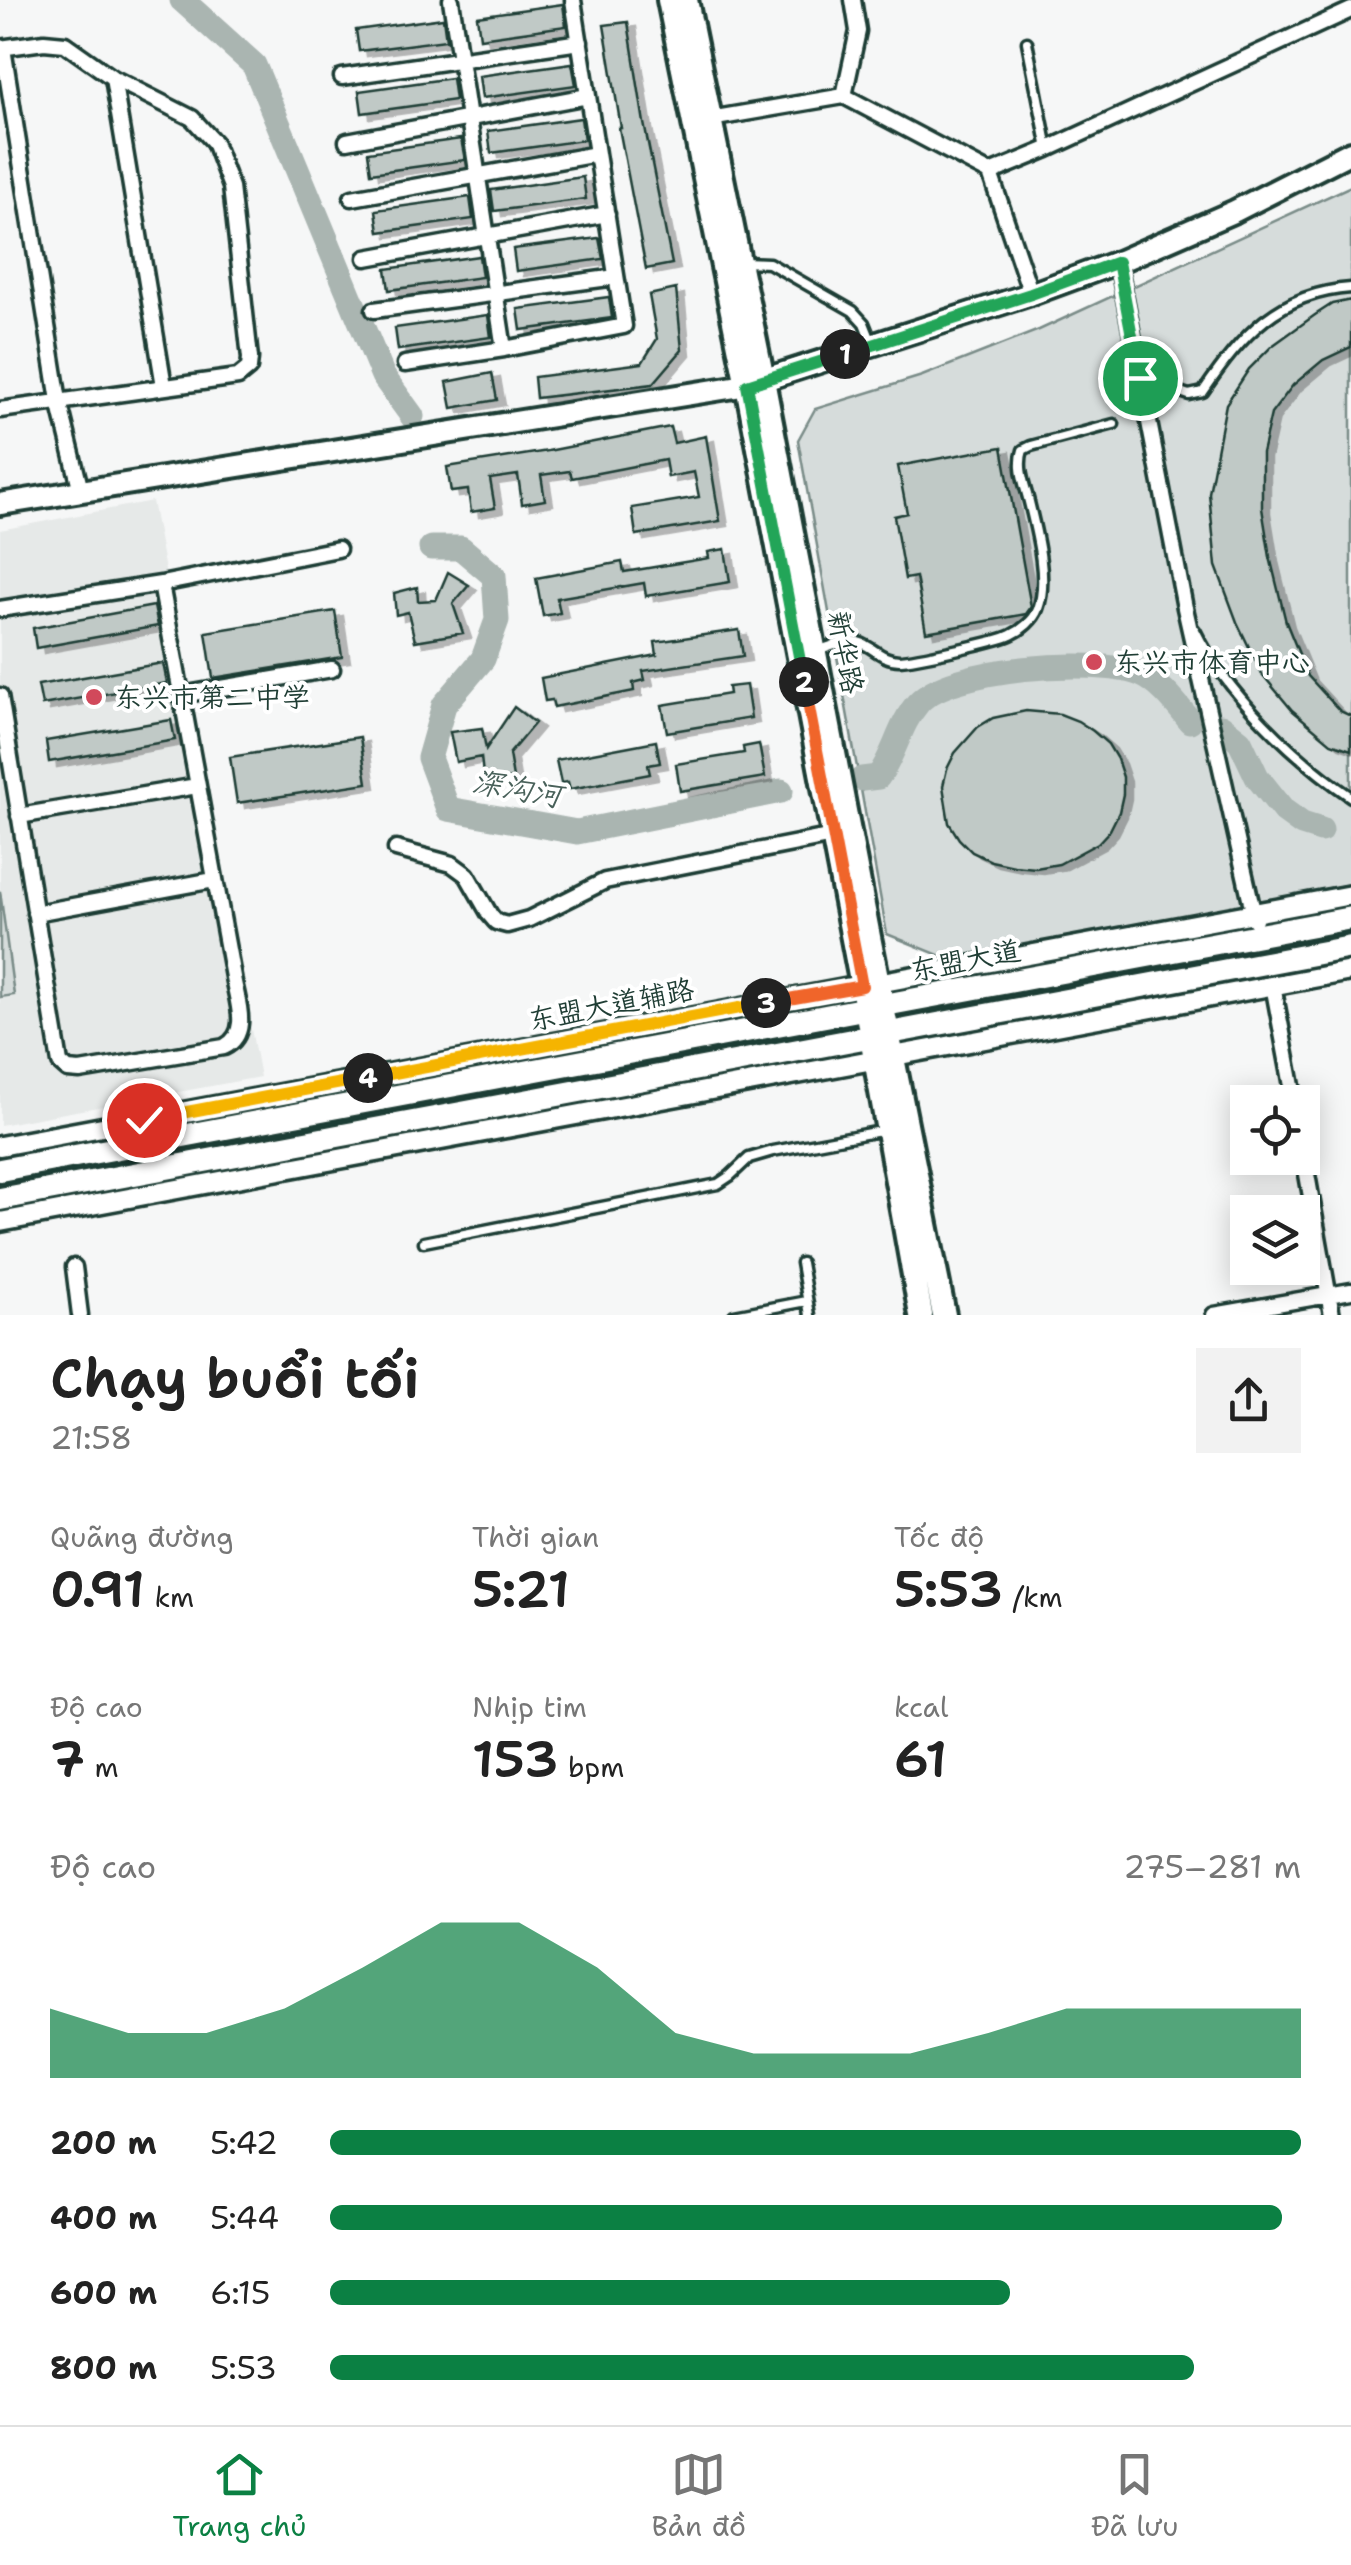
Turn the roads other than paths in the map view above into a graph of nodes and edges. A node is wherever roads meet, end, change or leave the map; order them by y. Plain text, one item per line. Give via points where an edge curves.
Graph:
1 (451, 0) edge
2 (573, 0) edge
3 (669, 0) edge
4 (686, 0) edge
5 (853, 0) edge
6 (1351, 10) edge
7 (580, 42) junction
8 (1027, 42) dead end
9 (2, 48) edge
10 (460, 58) junction
11 (342, 77) dead end
12 (113, 78) junction
13 (588, 96) junction
14 (844, 96) junction
15 (468, 119) junction
16 (710, 119) junction
17 (347, 141) dead end
18 (1048, 149) junction
19 (1351, 152) edge
20 (597, 154) junction
21 (990, 173) junction
22 (477, 176) junction
23 (352, 198) dead end
24 (606, 214) junction
25 (486, 235) junction
26 (366, 258) dead end
27 (739, 262) junction
28 (1118, 262) junction
29 (616, 276) junction
30 (1351, 288) edge
31 (495, 294) junction
32 (1031, 294) junction
33 (374, 310) dead end
34 (873, 346) junction
35 (504, 349) junction
36 (405, 364) dead end
37 (1140, 378) junction
38 (755, 382) junction
39 (164, 386) junction
40 (58, 400) junction
41 (0, 410) edge
42 (1114, 424) dead end
43 (81, 491) junction
44 (0, 504) edge
45 (338, 549) dead end
46 (161, 584) junction
47 (1185, 608) junction
48 (0, 609) edge
49 (816, 652) junction
50 (332, 670) dead end
51 (181, 694) junction
52 (0, 696) edge
53 (197, 786) junction
54 (1351, 797) edge
55 (19, 816) junction
56 (834, 836) junction
57 (396, 849) dead end
58 (214, 880) junction
59 (1351, 894) edge
60 (35, 913) junction
61 (1351, 918) edge
62 (1256, 924) junction
63 (1351, 947) edge
64 (1351, 970) edge
65 (1273, 985) junction
66 (872, 996) junction
67 (882, 1046) junction
68 (1292, 1085) edge
69 (887, 1130) junction
70 (0, 1146) edge
71 (0, 1170) edge
72 (1307, 1175) edge
73 (0, 1198) edge
74 (0, 1222) edge
75 (424, 1242) dead end
76 (801, 1264) dead end
77 (74, 1267) dead end
78 (1351, 1291) edge
79 (1328, 1295) junction
80 (807, 1301) junction
81 (80, 1315) edge
82 (734, 1315) edge
83 (810, 1315) edge
84 (921, 1315) edge
85 (944, 1315) edge
86 (1214, 1315) edge
87 (1332, 1315) edge

1 - 10 street
2 - 7 street
3 - 38 main road, 新华路
4 - 16 main road, 新华路
5 - 14 street via 858,31
6 - 18 street
7 - 10 street
7 - 13 street
8 - 18 lane
9 - 12 street via 64,44
9 - 40 street
10 - 11 street
10 - 15 street
12 - 39 street
12 - 39 street via 192,118 214,142 231,187 248,368 238,377
13 - 15 street
13 - 20 street
14 - 16 street
14 - 21 street
15 - 17 street
15 - 22 street
16 - 27 main road, 新华路
18 - 21 street
19 - 28 main road via 1236,212
20 - 22 street
20 - 24 street
21 - 32 street
22 - 23 street
22 - 25 street
24 - 25 street
24 - 29 street
25 - 26 street
25 - 31 street
27 - 34 lane via 769,262 844,305 860,316
27 - 38 main road, 新华路
28 - 32 main road
28 - 37 street
29 - 31 street
29 - 35 street via 624,326
30 - 37 lane via 1284,305 1256,326 1203,392 1189,395
31 - 33 street
31 - 35 street
32 - 34 main road
34 - 38 main road
35 - 36 street
37 - 47 street
38 - 43 main road
38 - 49 main road, 新华路
38 - 56 main road, 新华路
39 - 40 street
40 - 41 street
40 - 43 street
42 - 49 lane via 1024,450 1020,466 1042,592 1028,624 1009,637 900,660 855,641
43 - 44 main road
45 - 46 street
46 - 48 street
46 - 51 street
47 - 54 lane via 1232,688
47 - 62 street
49 - 66 main road, 新华路
50 - 51 street
51 - 53 street
52 - 55 street
53 - 55 street
53 - 58 street
55 - 60 street
56 - 57 street via 605,880 507,925 496,922 467,875 452,864
56 - 66 main road, 新华路
58 - 60 street
58 - 60 street via 241,1030 236,1042 224,1046 68,1070 60,1063
59 - 62 street
61 - 62 main road, 东盟大道
62 - 66 main road, 东盟大道
63 - 67 main road, 东盟大道
64 - 65 street
65 - 67 street
65 - 68 street
66 - 67 main road, 新华路
66 - 70 street, 东盟大道辅路
66 - 71 main road, 东盟大道
67 - 69 main road, 新华路
67 - 73 main road, 东盟大道
67 - 74 street
67 - 85 main road, 新华路
69 - 75 lane via 749,1158 718,1184
69 - 84 main road, 新华路
72 - 79 street
76 - 80 lane
77 - 81 street
78 - 79 street
79 - 86 street
79 - 87 street
80 - 82 lane
80 - 83 lane

